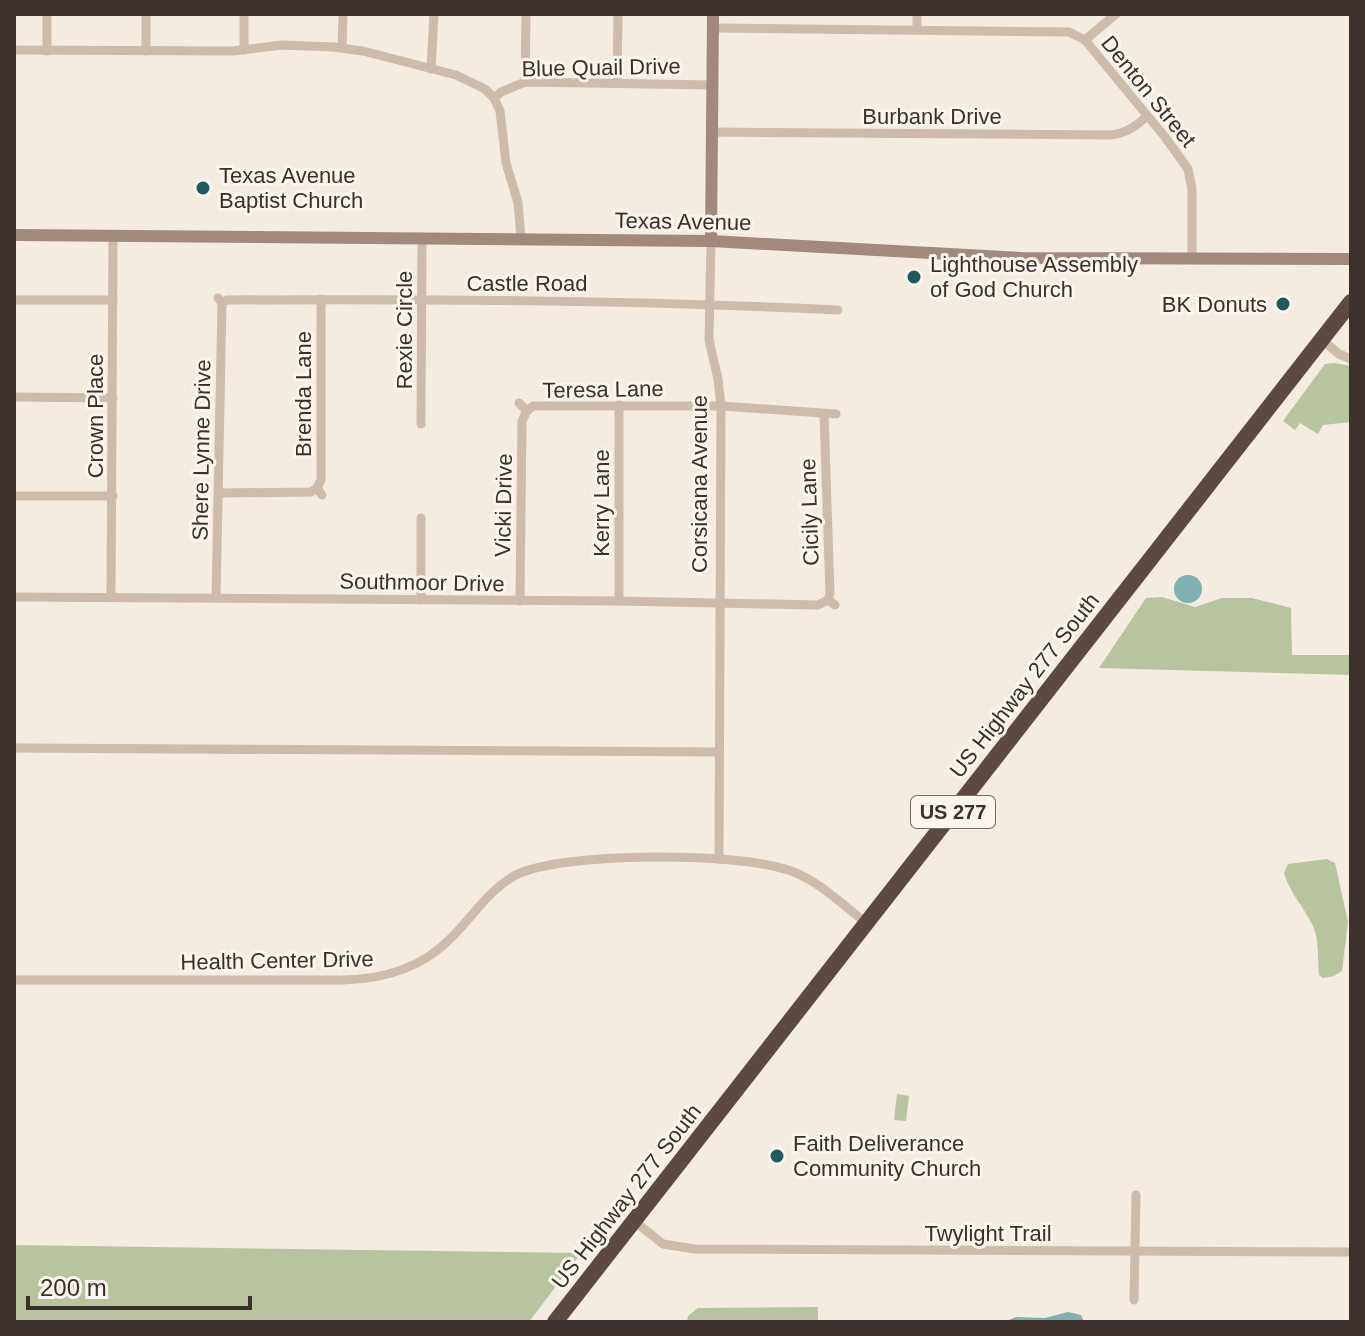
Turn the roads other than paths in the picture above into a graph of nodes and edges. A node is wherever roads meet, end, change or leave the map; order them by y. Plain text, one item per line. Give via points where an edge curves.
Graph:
1 (47, 14) edge
2 (146, 14) edge
3 (244, 14) edge
4 (343, 14) edge
5 (434, 14) edge
6 (526, 14) edge
7 (618, 14) edge
8 (713, 14) edge
9 (917, 14) edge
10 (1116, 14) edge
11 (713, 28) junction
12 (917, 29) junction
13 (1085, 40) junction
14 (342, 48) junction
15 (14, 50) edge
16 (244, 50) junction
17 (47, 51) junction
18 (146, 51) junction
19 (431, 69) junction
20 (525, 82) junction
21 (617, 83) junction
22 (712, 85) junction
23 (494, 98) junction
24 (1147, 116) junction
25 (712, 132) junction
26 (14, 235) edge
27 (113, 235) junction
28 (422, 237) junction
29 (521, 238) junction
30 (711, 241) junction
31 (1192, 258) junction
32 (1351, 259) edge
33 (321, 299) junction
34 (14, 300) edge
35 (113, 300) junction
36 (220, 300) joint
37 (422, 300) junction
38 (1351, 302) edge
39 (708, 303) junction
40 (838, 310) dead end
41 (1321, 339) junction
42 (1351, 359) edge
43 (14, 397) edge
44 (113, 398) junction
45 (619, 405) junction
46 (721, 406) junction
47 (523, 407) joint
48 (824, 414) junction
49 (836, 414) dead end
50 (421, 424) dead end
51 (220, 493) junction
52 (14, 496) edge
53 (113, 496) junction
54 (421, 518) dead end
55 (14, 597) edge
56 (111, 597) junction
57 (216, 598) junction
58 (421, 600) junction
59 (520, 601) junction
60 (619, 601) junction
61 (719, 603) junction
62 (832, 603) joint
63 (14, 748) edge
64 (718, 752) junction
65 (719, 859) junction
66 (866, 923) junction
67 (14, 980) edge
68 (1136, 1195) dead end
69 (634, 1221) junction
70 (1135, 1252) junction
71 (1351, 1252) edge
72 (1134, 1300) dead end
73 (555, 1322) edge

1 - 17 street
2 - 18 street
3 - 16 street
4 - 14 street
5 - 19 street
6 - 20 street
7 - 21 street
8 - 11 street, Corsicana Avenue
9 - 12 street
10 - 13 street
11 - 12 street
11 - 22 street, Corsicana Avenue
12 - 13 street via 1069,32
13 - 24 street, Denton Street
14 - 16 street via 282,45
14 - 19 street
15 - 17 street
16 - 18 street
17 - 18 street
19 - 23 street via 473,82
20 - 21 street, Blue Quail Drive
20 - 23 street, Blue Quail Drive
21 - 22 street, Blue Quail Drive
22 - 25 street, Corsicana Avenue
23 - 29 street via 503,121
24 - 25 street, Burbank Drive via 1136,127 1111,135
24 - 31 street, Denton Street via 1188,169
25 - 30 street, Corsicana Avenue
26 - 27 street, Texas Avenue
27 - 28 street, Texas Avenue
27 - 35 street, Crown Place
28 - 29 street, Texas Avenue
28 - 37 street, Rexie Circle
29 - 30 street, Texas Avenue
30 - 31 street, Texas Avenue via 1022,258
30 - 39 street, Corsicana Avenue
31 - 32 street, Texas Avenue
33 - 36 street, Castle Road
33 - 37 street, Castle Road
33 - 51 street, Brenda Lane via 320,491
34 - 35 street
35 - 44 street, Crown Place
36 - 51 street, Shere Lynne Drive
37 - 39 street, Castle Road
37 - 50 street, Rexie Circle
38 - 41 highway, US Highway 277 South / US 277
39 - 40 street, Castle Road
39 - 46 street, Corsicana Avenue
41 - 42 street
41 - 66 highway, US Highway 277 South / US 277
43 - 44 street
44 - 53 street, Crown Place
45 - 46 street, Teresa Lane
45 - 47 street, Teresa Lane
45 - 60 street, Kerry Lane
46 - 48 street, Teresa Lane
46 - 61 street, Corsicana Avenue
47 - 59 street, Vicki Drive
48 - 49 street, Teresa Lane
48 - 62 street, Cicily Lane
51 - 57 street, Shere Lynne Drive
52 - 53 street
53 - 56 street, Crown Place
54 - 58 street
55 - 56 street, Southmoor Drive
56 - 57 street, Southmoor Drive
57 - 58 street, Southmoor Drive
58 - 59 street, Southmoor Drive
59 - 60 street, Southmoor Drive
60 - 61 street, Southmoor Drive
61 - 62 street, Southmoor Drive
61 - 64 street, Corsicana Avenue
63 - 64 street
64 - 65 street, Corsicana Avenue
65 - 66 street, Health Center Drive via 791,871
65 - 67 street, Health Center Drive via 572,860 533,867 495,890 432,955 390,975 343,980
66 - 69 highway, US Highway 277 South / US 277
68 - 70 street
69 - 70 street, Twylight Trail via 663,1244 695,1249
69 - 73 highway, US Highway 277 South / US 277
70 - 71 street, Twylight Trail
70 - 72 street

